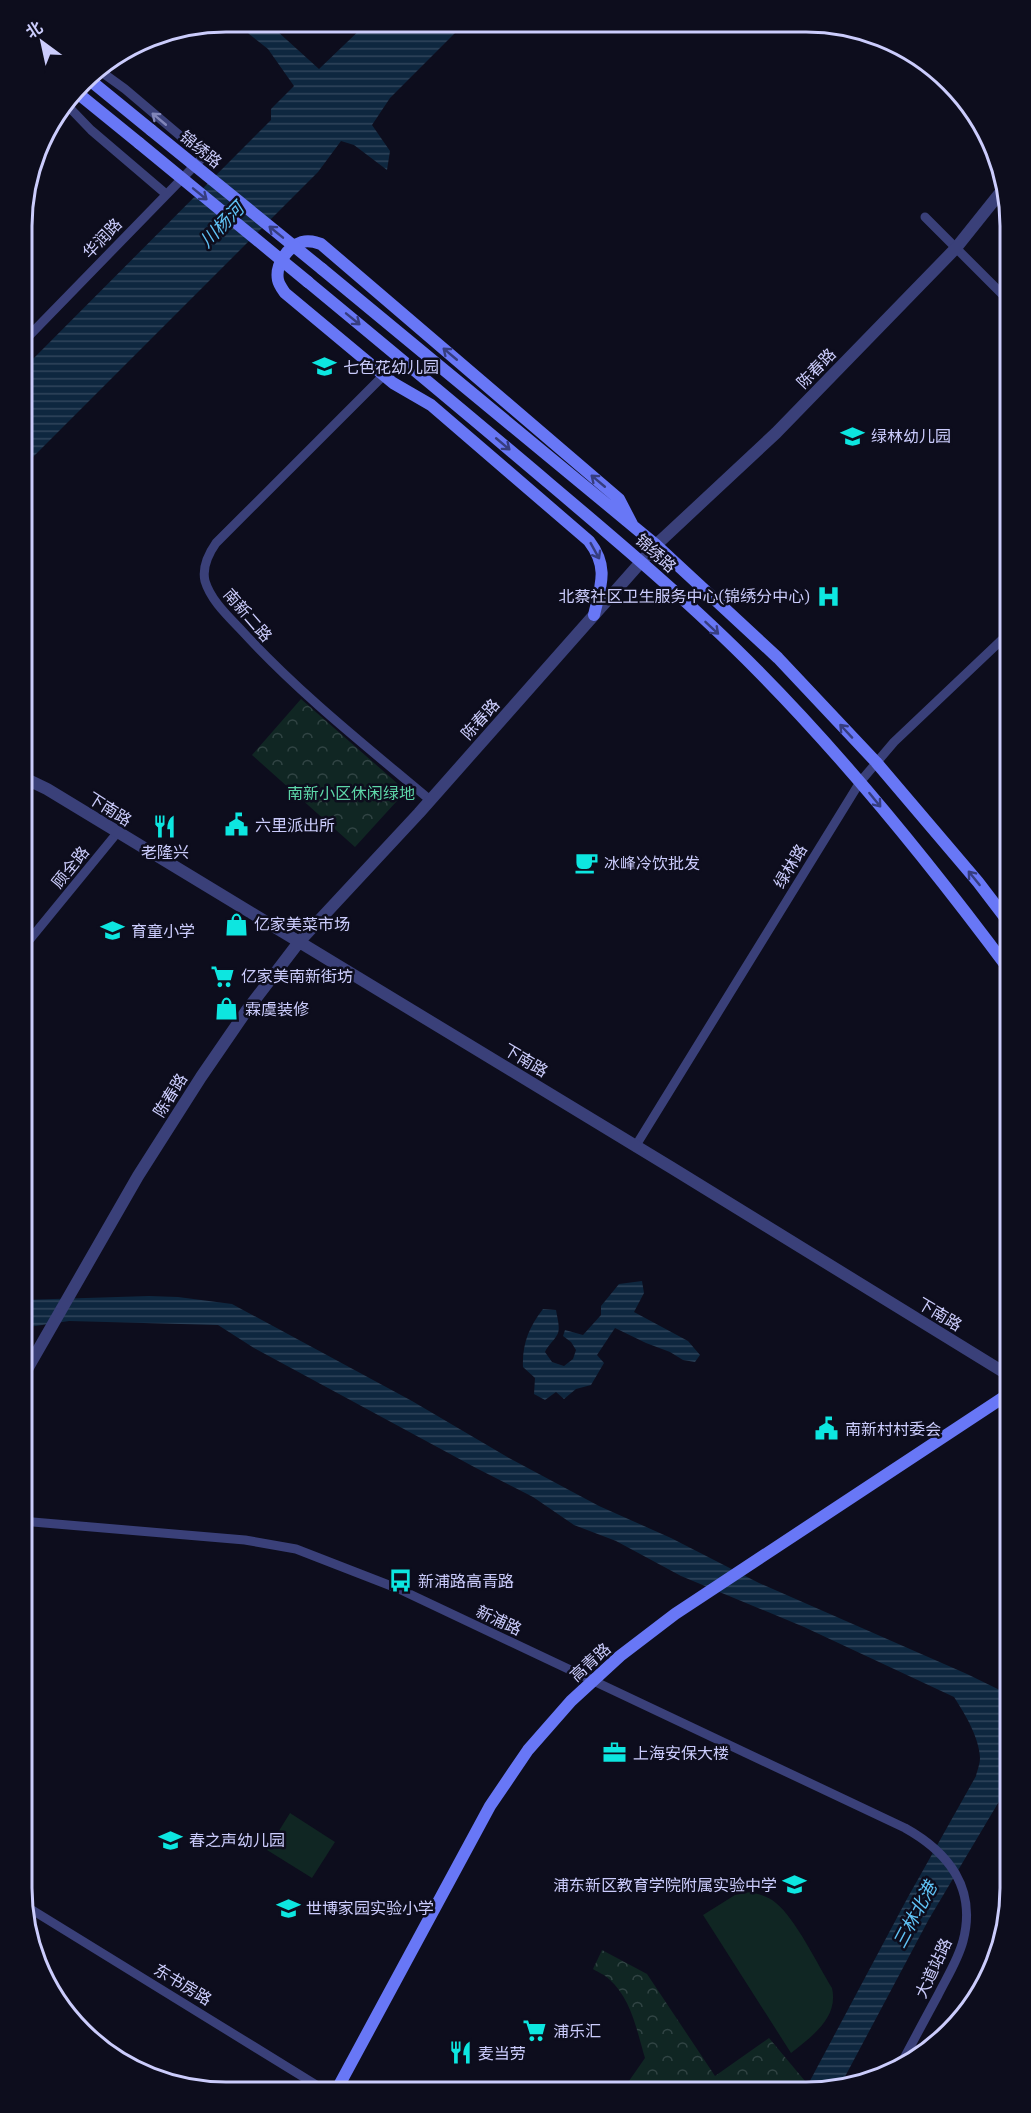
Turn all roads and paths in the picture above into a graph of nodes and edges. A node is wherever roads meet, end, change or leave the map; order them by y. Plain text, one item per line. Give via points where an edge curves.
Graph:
1 (104, 74) edge
2 (94, 83) edge
3 (81, 96) edge
4 (71, 109) edge
5 (166, 194) junction
6 (997, 197) edge
7 (925, 217) dead end
8 (956, 248) junction
9 (1000, 292) edge
10 (32, 332) edge
11 (384, 375) junction
12 (633, 526) junction
13 (656, 545) junction
14 (642, 562) junction
15 (594, 615) junction
16 (1000, 642) edge
17 (876, 762) junction
18 (32, 782) edge
19 (860, 782) junction
20 (430, 800) junction
21 (117, 833) junction
22 (1000, 910) edge
23 (32, 937) edge
24 (299, 942) junction
25 (1000, 957) edge
26 (635, 1147) junction
27 (32, 1359) edge
28 (999, 1369) edge
29 (999, 1400) edge
30 (32, 1522) edge
31 (592, 1680) junction
32 (934, 1847) joint
33 (33, 1910) edge
34 (907, 2053) edge
35 (311, 2082) edge
36 (341, 2082) edge

5 -> 1 street, 华润路 via 204,156
12 -> 2 main road, 锦绣路, bridge
3 -> 14 main road, 锦绣路, bridge
4 - 5 street
5 - 10 street, 华润路
6 - 8 street, 陈春路
7 - 8 street
8 - 9 street
8 - 13 street, 陈春路 via 776,433
12 -> 11 main road, 锦绣路 via 619,499 321,244 302,242 291,249 279,267 278,281 285,293
11 -> 15 main road, 锦绣路 via 430,405 589,541 599,554 602,569
11 - 20 street, 南新二路 via 216,543 207,555 204,579 212,597 271,662
12 - 13 main road, 锦绣路
13 - 14 street, 陈春路
17 -> 13 main road, 锦绣路 via 778,658
14 - 15 street, 陈春路
14 -> 19 main road, 锦绣路 via 758,671
15 - 20 street, 陈春路
16 - 17 street, 绿林路
17 - 19 street, 绿林路
22 -> 17 main road, 锦绣路
18 - 21 street, 下南路
19 -> 25 main road, 锦绣路
19 - 26 street, 绿林路
20 - 24 street, 陈春路
21 - 23 street, 顾全路
21 - 24 street, 下南路
24 - 26 street, 下南路
24 - 27 street, 陈春路 via 201,1077 138,1176
26 - 28 street, 下南路
29 - 31 main road, 高青路 via 705,1594 646,1635
30 - 31 street, 新浦路 via 244,1539 296,1549 399,1589
31 - 32 street, 新浦路 via 905,1828
31 - 36 main road, 高青路 via 542,1734 490,1806
32 - 34 street, 大道站路 via 957,1877 966,1906 963,1942
33 - 35 street, 东书房路

